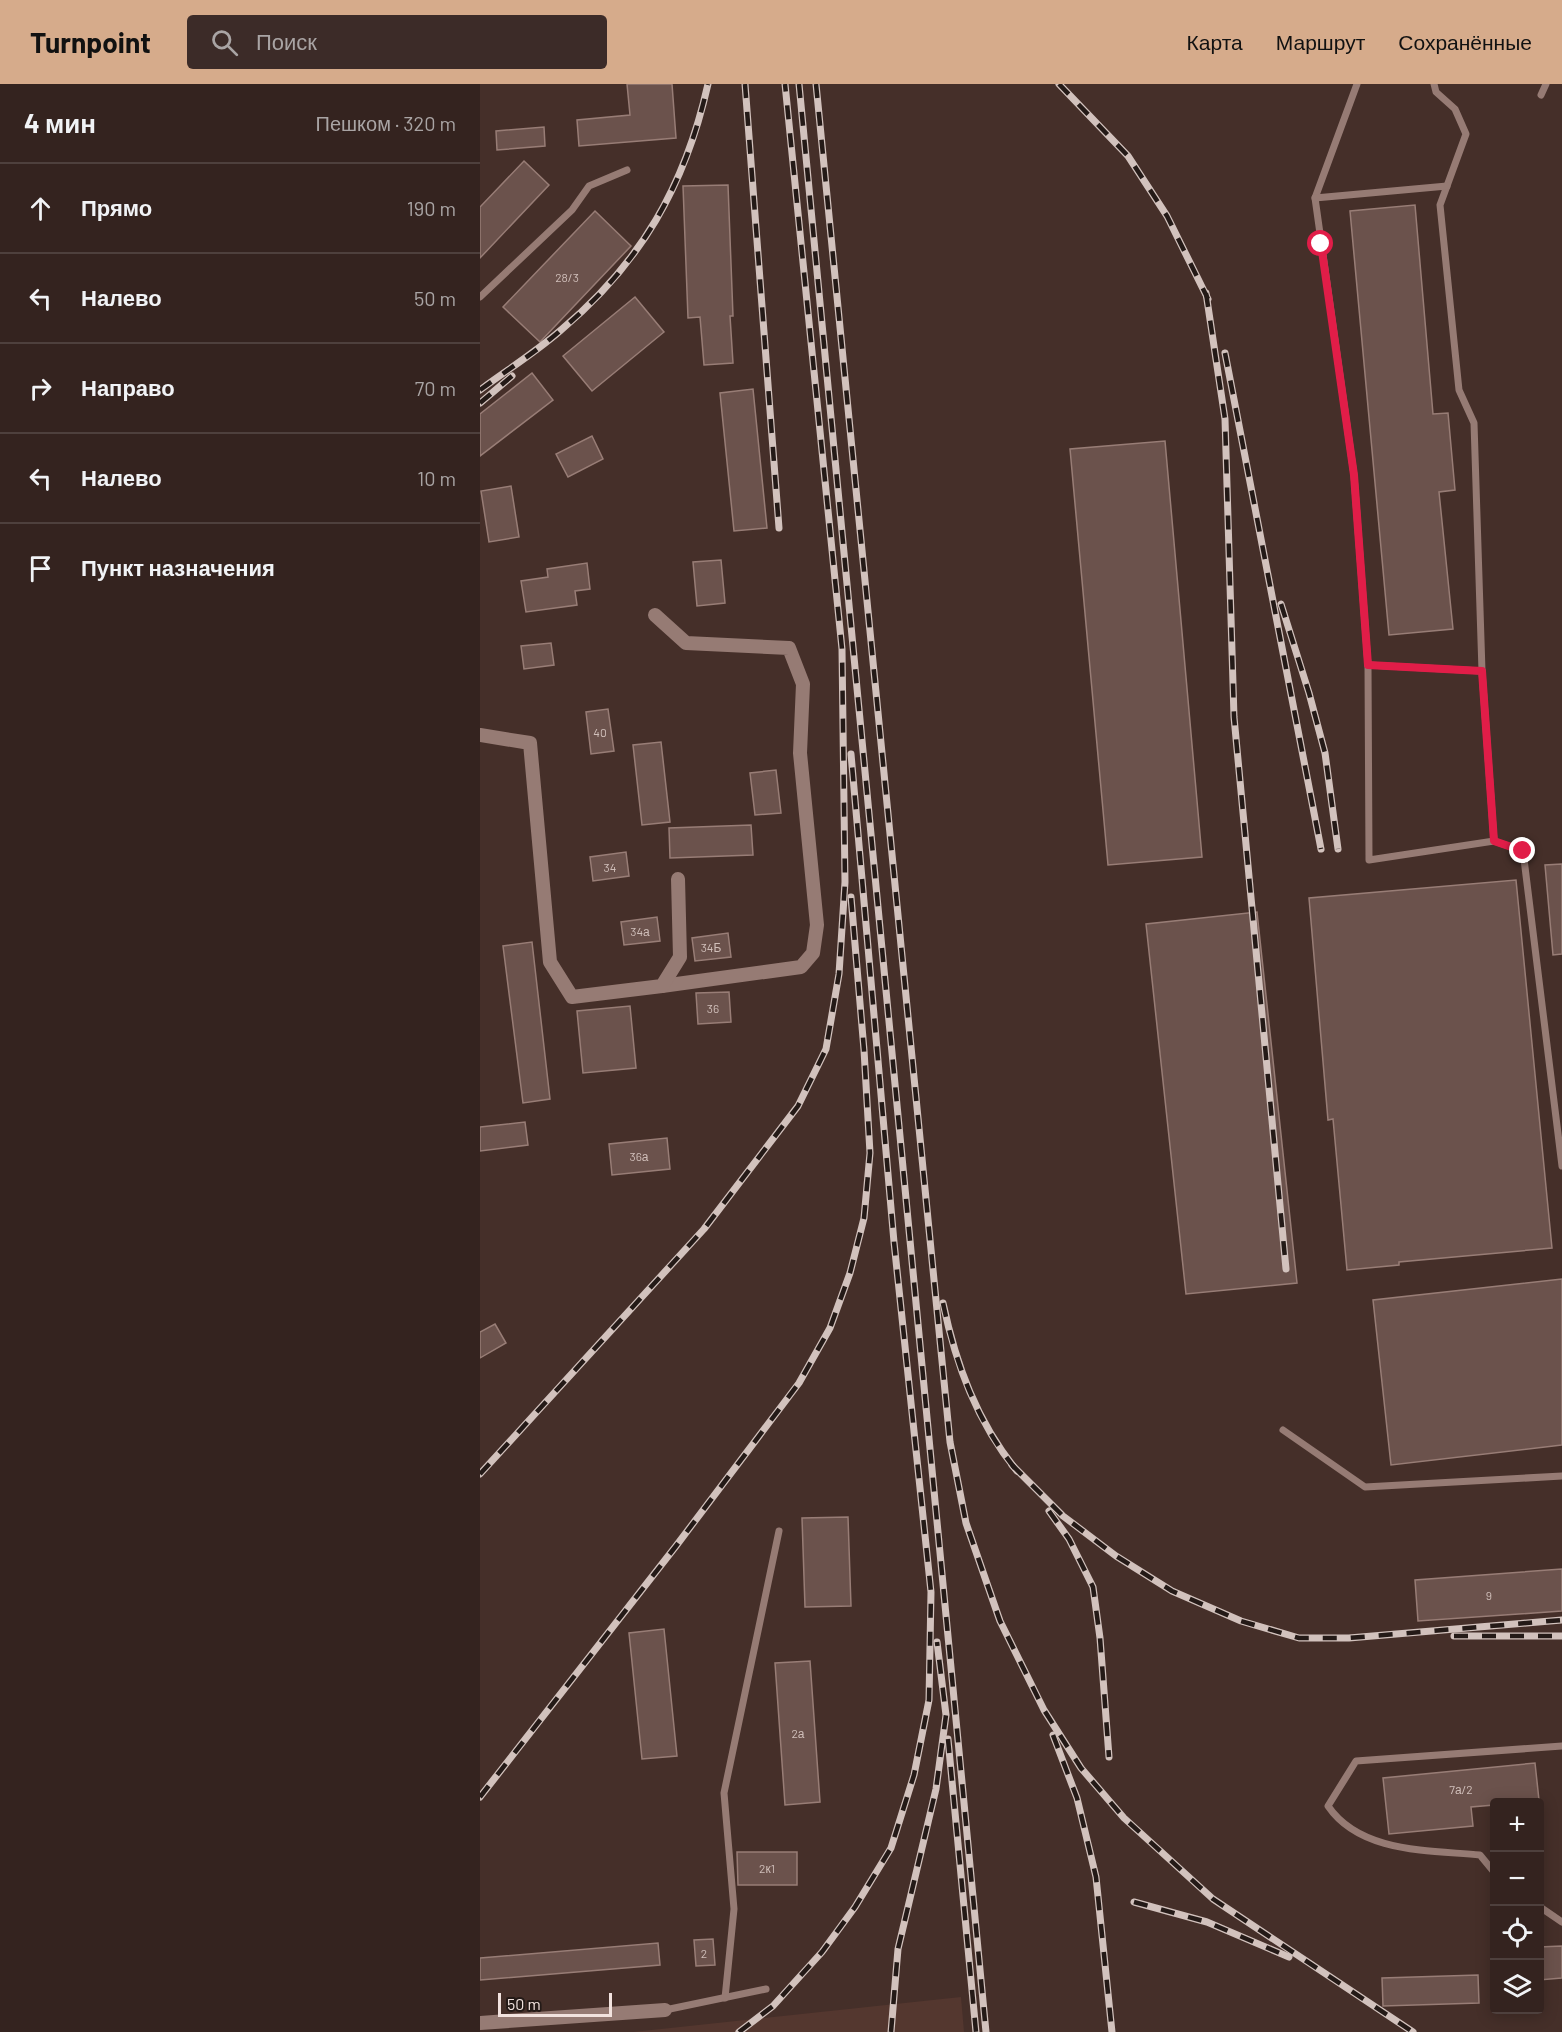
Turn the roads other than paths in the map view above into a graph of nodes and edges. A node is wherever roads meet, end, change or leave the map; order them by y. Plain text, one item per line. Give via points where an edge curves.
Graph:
1 (1357, 84) edge
2 (1434, 84) edge
3 (1545, 84) edge
4 (1541, 95) dead end
5 (627, 170) dead end
6 (1447, 186) junction
7 (1315, 198) junction
8 (480, 297) edge
9 (655, 615) dead end
10 (1368, 665) junction
11 (1482, 671) junction
12 (480, 735) edge
13 (1494, 841) junction
14 (678, 879) dead end
15 (662, 986) junction
16 (1562, 1166) edge
17 (1283, 1430) dead end
18 (1562, 1476) edge
19 (779, 1532) dead end
20 (1562, 1746) edge
21 (1490, 1867) edge
22 (1544, 1910) edge
23 (1562, 1922) edge
24 (766, 1989) dead end
25 (725, 1998) junction
26 (665, 2010) joint
27 (480, 2023) edge

1 - 7 lane
2 - 6 lane via 1436,92 1455,109 1466,134
3 - 4 lane
5 - 8 lane via 589,186 572,210
6 - 7 lane
6 - 11 lane via 1440,205 1459,390 1474,423
7 - 10 lane via 1354,475
9 - 15 street via 686,643 789,648 803,684 800,753 817,925 813,953 801,967
10 - 11 lane
10 - 13 lane via 1370,860
11 - 13 lane
12 - 15 street via 531,743 550,962 572,997
13 - 16 lane via 1523,851
14 - 15 street via 680,957
17 - 18 lane via 1365,1487
19 - 25 lane via 724,1793 734,1909
20 - 21 lane via 1356,1761 1328,1806 1338,1821 1378,1843 1480,1855
22 - 23 lane
24 - 25 lane
25 - 26 lane
26 - 27 street

